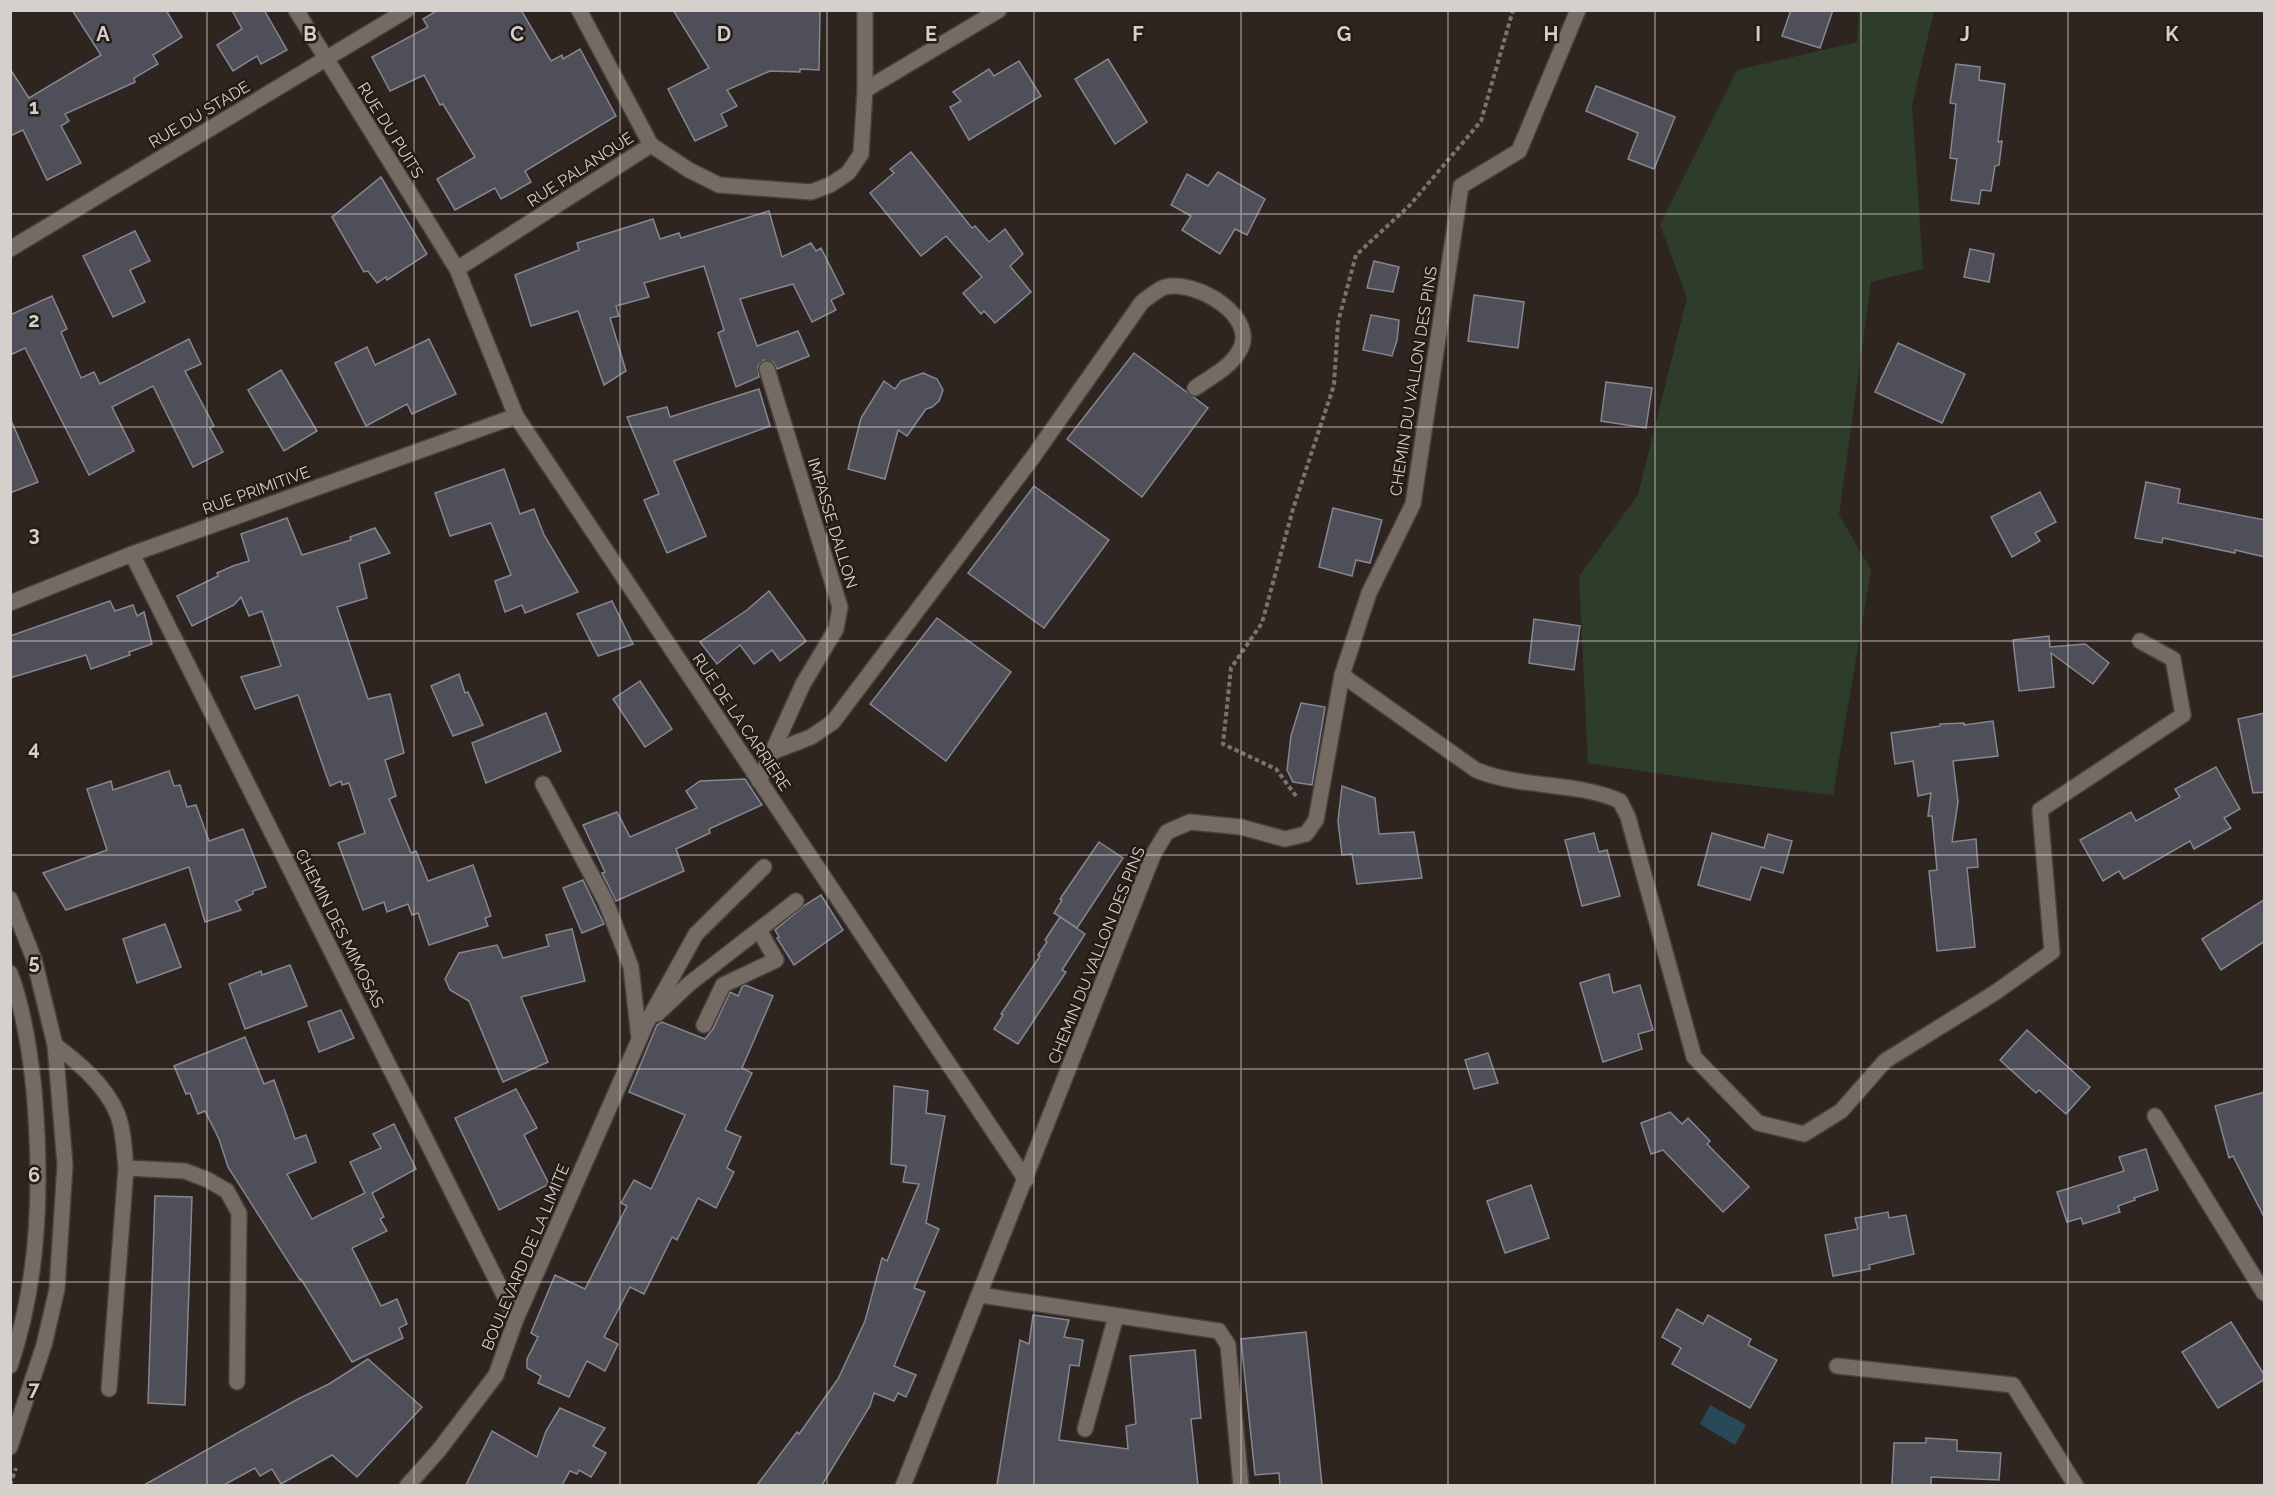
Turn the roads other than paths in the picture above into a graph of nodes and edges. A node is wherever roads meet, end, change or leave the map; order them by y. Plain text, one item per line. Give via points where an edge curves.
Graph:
1 (296, 10) edge
2 (407, 10) edge
3 (579, 10) edge
4 (865, 10) edge
5 (999, 10) edge
6 (1578, 10) edge
7 (325, 60) junction
8 (866, 90) junction
9 (651, 145) junction
10 (10, 249) edge
11 (457, 269) junction
12 (767, 369) dead end
13 (1195, 388) dead end
14 (516, 416) junction
15 (132, 554) junction
16 (10, 603) edge
17 (2140, 641) dead end
18 (1342, 675) junction
19 (772, 752) junction
20 (759, 781) junction
21 (543, 784) dead end
22 (764, 867) dead end
23 (10, 899) edge
24 (796, 901) dead end
25 (759, 930) junction
26 (10, 973) edge
27 (646, 1024) junction
28 (704, 1025) dead end
29 (639, 1038) junction
30 (55, 1045) junction
31 (2155, 1116) dead end
32 (126, 1168) junction
33 (1026, 1180) junction
34 (2265, 1293) edge
35 (980, 1295) junction
36 (1116, 1316) junction
37 (516, 1318) junction
38 (10, 1366) edge
39 (1837, 1366) dead end
40 (237, 1382) dead end
41 (109, 1389) dead end
42 (1085, 1429) dead end
43 (10, 1447) edge
44 (407, 1485) edge
45 (903, 1485) edge
46 (1241, 1485) edge
47 (2076, 1485) edge

1 - 7 street, RUE DU PUITS
2 - 7 street, RUE DU STADE
3 - 9 street
4 - 8 street, RUE PALANQUE
5 - 8 street
6 - 18 street, CHEMIN DU VALLON DES PINS via 1519,151 1461,186 1413,504 1369,593
7 - 10 street, RUE DU STADE
7 - 11 street, RUE DU PUITS
8 - 9 street, RUE PALANQUE via 861,154 848,173 811,192 719,185
9 - 11 street, RUE PALANQUE
11 - 14 street, RUE DE LA CARRIÈRE
12 - 19 street, IMPASSE DALLON via 840,607 836,629 803,684
13 - 19 street via 1238,353 1245,337 1240,320 1216,299 1185,286 1164,287 1142,302 1033,457 833,722 811,737
14 - 15 street, RUE PRIMITIVE
14 - 20 street, RUE DE LA CARRIÈRE
15 - 16 street, RUE PRIMITIVE
15 - 37 street, CHEMIN DES MIMOSAS
17 - 18 street via 2173,659 2182,715 2040,810 2052,952 1885,1061 1841,1111 1804,1134 1758,1122 1694,1057 1628,817 1620,801 1602,793 1495,778 1476,770
18 - 33 street, CHEMIN DU VALLON DES PINS via 1316,820 1306,834 1285,839 1241,827 1190,822 1167,832 1154,853
19 - 20 street, IMPASSE DALLON
20 - 33 street, RUE DE LA CARRIÈRE
21 - 29 street via 606,903 631,967
22 - 27 street, BOULEVARD DE LA LIMITE via 696,934
23 - 30 street via 34,959
24 - 25 street
25 - 27 street via 689,984
25 - 28 street via 776,960 723,985
26 - 38 street via 30,1058 39,1207 33,1271 20,1338
27 - 29 street, BOULEVARD DE LA LIMITE
29 - 37 street, BOULEVARD DE LA LIMITE
30 - 32 street via 86,1071 117,1112
30 - 43 street via 65,1165 57,1289 44,1345
31 - 34 street
32 - 40 street via 185,1171 208,1180 227,1191 239,1213
32 - 41 street
33 - 35 street, CHEMIN DU VALLON DES PINS
35 - 36 street
35 - 45 street, CHEMIN DU VALLON DES PINS
36 - 42 street
36 - 46 street via 1219,1331 1228,1345
37 - 44 street, BOULEVARD DE LA LIMITE via 496,1375
39 - 47 street via 2013,1385

